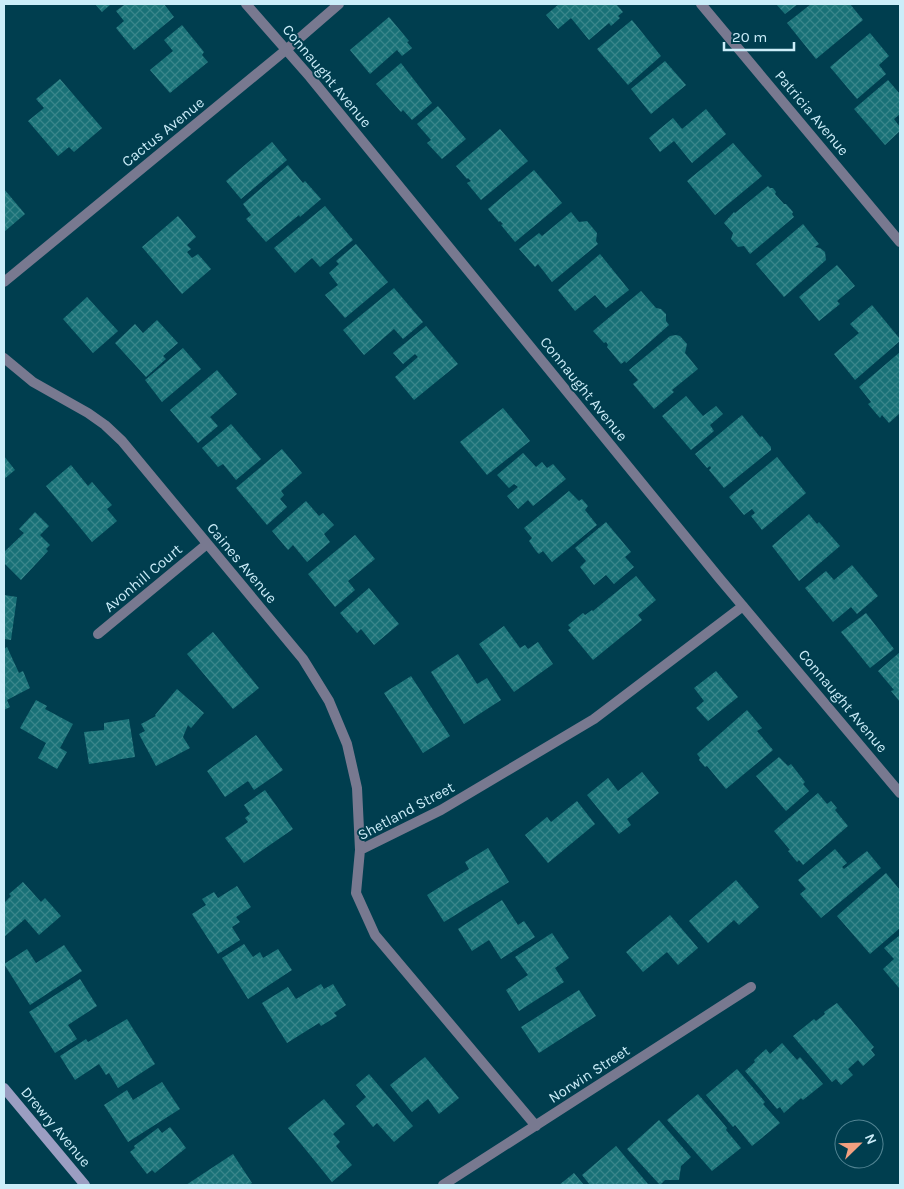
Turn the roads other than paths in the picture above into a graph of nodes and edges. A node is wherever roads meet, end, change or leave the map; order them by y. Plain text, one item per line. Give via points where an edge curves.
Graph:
1 (246, 4) edge
2 (339, 4) edge
3 (701, 4) edge
4 (287, 49) junction
5 (900, 242) edge
6 (4, 282) edge
7 (4, 358) edge
8 (207, 544) junction
9 (743, 606) junction
10 (98, 634) dead end
11 (900, 793) edge
12 (360, 850) junction
13 (751, 987) dead end
14 (4, 1088) edge
15 (536, 1126) junction
16 (85, 1185) edge
17 (443, 1185) edge

1 - 4 street, Connaught Avenue
2 - 4 street, Cactus Avenue
3 - 5 street, Patricia Avenue
4 - 6 street, Cactus Avenue
4 - 9 street, Connaught Avenue
7 - 8 street, Caines Avenue via 33,382 105,425
8 - 10 street, Avonhill Court
8 - 12 street, Caines Avenue via 303,659 329,701 347,744 357,788
9 - 11 street, Connaught Avenue
9 - 12 street, Shetland Street via 594,719 441,810
12 - 15 street, Shetland Street via 356,893 375,934
13 - 15 street, Norwin Street
14 - 16 street, Drewry Avenue
15 - 17 street, Norwin Street

